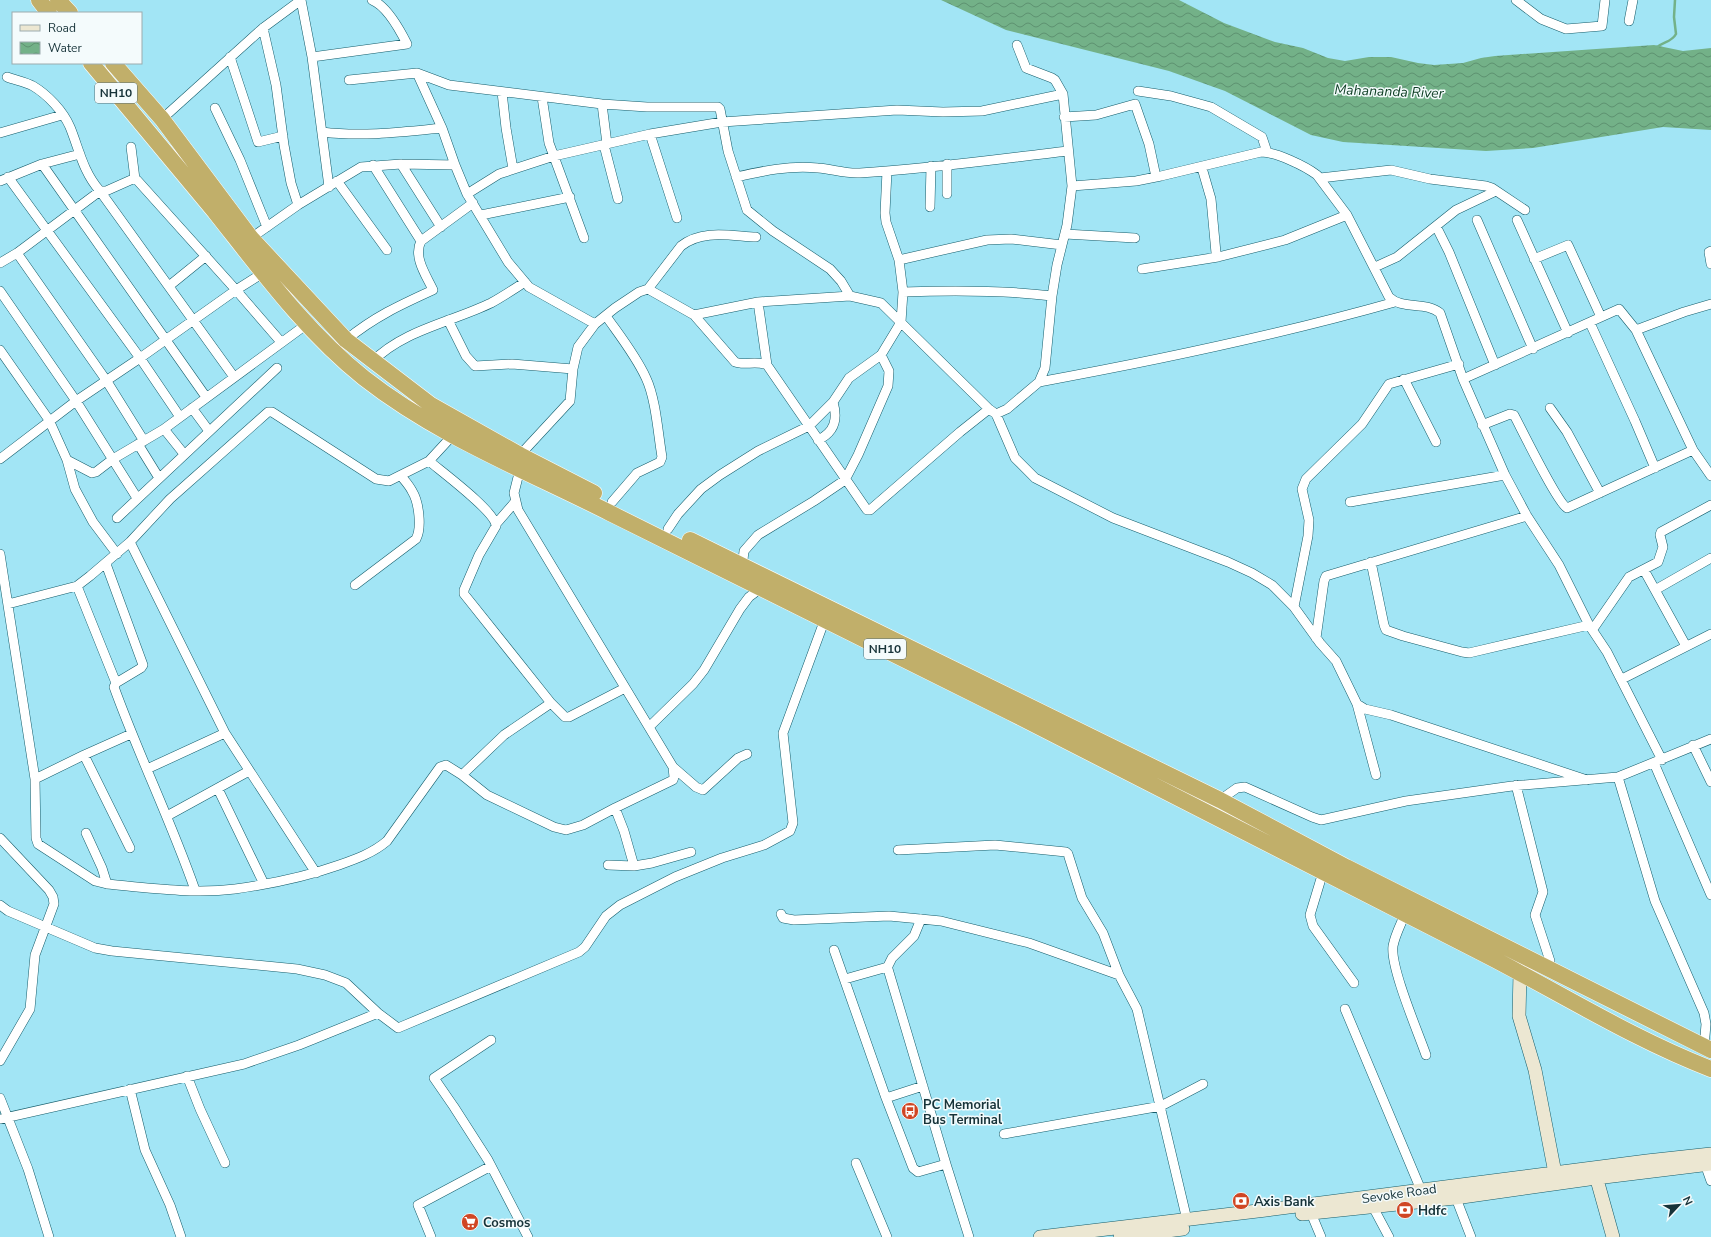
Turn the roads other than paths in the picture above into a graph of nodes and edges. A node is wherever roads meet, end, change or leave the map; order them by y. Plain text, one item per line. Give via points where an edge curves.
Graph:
1 (39, 0) edge
2 (58, 0) edge
3 (301, 0) edge
4 (372, 0) edge
5 (1516, 0) edge
6 (1605, 0) edge
7 (1633, 0) edge
8 (49, 12) edge
9 (69, 12) edge
10 (1629, 20) dead end
11 (263, 28) junction
12 (1017, 46) dead end
13 (230, 57) junction
14 (312, 57) junction
15 (92, 64) edge
16 (114, 64) edge
17 (417, 73) junction
18 (7, 77) dead end
19 (349, 80) dead end
20 (1138, 91) dead end
21 (502, 92) junction
22 (1063, 94) junction
23 (542, 97) junction
24 (602, 104) junction
25 (214, 108) dead end
26 (62, 115) junction
27 (1064, 117) junction
28 (162, 119) junction
29 (722, 122) junction
30 (442, 128) junction
31 (322, 132) junction
32 (0, 133) edge
33 (650, 134) junction
34 (283, 136) junction
35 (606, 144) junction
36 (131, 147) dead end
37 (1068, 151) junction
38 (1267, 152) junction
39 (80, 154) junction
40 (554, 156) junction
41 (42, 164) junction
42 (401, 164) junction
43 (947, 164) junction
44 (373, 165) junction
45 (455, 166) junction
46 (931, 166) junction
47 (1202, 168) junction
48 (513, 169) junction
49 (887, 171) junction
50 (736, 177) junction
51 (1156, 177) junction
52 (1320, 178) junction
53 (4, 179) edge
54 (135, 179) junction
55 (337, 181) junction
56 (1072, 186) junction
57 (328, 187) junction
58 (100, 191) junction
59 (1496, 191) junction
60 (468, 194) junction
61 (947, 194) dead end
62 (570, 197) junction
63 (618, 199) dead end
64 (473, 204) junction
65 (298, 206) junction
66 (930, 208) dead end
67 (74, 209) junction
68 (1524, 210) dead end
69 (480, 215) junction
70 (1347, 215) junction
71 (677, 218) dead end
72 (1478, 220) dead end
73 (1517, 220) dead end
74 (1436, 226) junction
75 (267, 227) junction
76 (441, 227) junction
77 (47, 230) junction
78 (1065, 234) junction
79 (756, 237) dead end
80 (251, 238) junction
81 (584, 238) dead end
82 (1135, 238) dead end
83 (421, 241) junction
84 (1062, 245) junction
85 (387, 250) dead end
86 (1711, 251) edge
87 (17, 253) junction
88 (206, 256) junction
89 (1218, 257) junction
90 (1534, 259) junction
91 (899, 260) junction
92 (0, 263) edge
93 (1711, 264) edge
94 (1142, 268) dead end
95 (1375, 268) junction
96 (263, 273) junction
97 (525, 282) junction
98 (169, 286) junction
99 (648, 289) junction
100 (236, 290) junction
101 (0, 291) edge
102 (903, 292) junction
103 (850, 296) junction
104 (1052, 296) junction
105 (758, 302) junction
106 (1395, 302) junction
107 (1711, 304) edge
108 (694, 315) junction
109 (606, 316) junction
110 (1601, 317) junction
111 (193, 320) junction
112 (448, 320) junction
113 (901, 322) junction
114 (1590, 323) junction
115 (307, 324) junction
116 (595, 324) junction
117 (1636, 330) junction
118 (1568, 332) junction
119 (166, 339) junction
120 (346, 340) junction
121 (281, 342) junction
122 (1533, 349) junction
123 (0, 350) edge
124 (881, 355) junction
125 (140, 358) junction
126 (372, 362) junction
127 (1458, 364) junction
128 (767, 365) junction
129 (1495, 365) junction
130 (277, 368) dead end
131 (573, 369) junction
132 (234, 377) junction
133 (1404, 379) junction
134 (1463, 379) junction
135 (106, 380) junction
136 (1039, 382) junction
137 (206, 397) junction
138 (76, 401) junction
139 (833, 402) junction
140 (192, 408) junction
141 (1550, 408) dead end
142 (993, 412) junction
143 (180, 417) junction
144 (49, 420) junction
145 (1482, 425) junction
146 (808, 426) junction
147 (164, 429) junction
148 (209, 431) junction
149 (453, 435) junction
150 (818, 440) junction
151 (1436, 442) dead end
152 (141, 443) junction
153 (1693, 450) junction
154 (184, 454) junction
155 (0, 459) edge
156 (67, 460) junction
157 (113, 460) junction
158 (429, 461) junction
159 (520, 462) junction
160 (1655, 468) junction
161 (1505, 475) junction
162 (1711, 475) edge
163 (401, 476) junction
164 (159, 478) junction
165 (845, 480) junction
166 (1600, 494) junction
167 (137, 498) junction
168 (515, 502) junction
169 (612, 502) junction
170 (1350, 502) dead end
171 (1711, 505) edge
172 (1527, 516) junction
173 (117, 518) dead end
174 (496, 524) junction
175 (668, 529) junction
176 (130, 542) junction
177 (0, 554) edge
178 (117, 554) junction
179 (1711, 558) edge
180 (1371, 562) junction
181 (106, 564) junction
182 (741, 570) junction
183 (1644, 570) junction
184 (355, 585) dead end
185 (76, 586) junction
186 (761, 588) junction
187 (1655, 590) junction
188 (8, 604) junction
189 (1294, 607) junction
190 (825, 619) junction
191 (1591, 627) junction
192 (1711, 634) edge
193 (1316, 638) junction
194 (1686, 646) junction
195 (1622, 679) junction
196 (116, 683) junction
197 (625, 688) junction
198 (550, 702) junction
199 (1357, 704) junction
200 (649, 727) junction
201 (225, 733) junction
202 (131, 734) junction
203 (1711, 739) edge
204 (1693, 745) junction
205 (747, 754) dead end
206 (84, 755) junction
207 (1658, 762) junction
208 (673, 767) junction
209 (147, 769) junction
210 (249, 771) junction
211 (462, 775) junction
212 (1376, 776) dead end
213 (1618, 777) junction
214 (35, 779) junction
215 (1587, 780) junction
216 (1711, 782) edge
217 (1516, 786) junction
218 (218, 789) junction
219 (1220, 800) junction
220 (615, 808) junction
221 (167, 816) junction
222 (86, 833) dead end
223 (0, 838) edge
224 (130, 848) dead end
225 (898, 850) dead end
226 (691, 852) dead end
227 (608, 865) dead end
228 (634, 866) junction
229 (1322, 872) junction
230 (316, 873) junction
231 (107, 884) junction
232 (264, 884) junction
233 (195, 890) junction
234 (1711, 895) edge
235 (0, 905) edge
236 (780, 914) dead end
237 (1405, 914) junction
238 (921, 919) junction
239 (46, 927) junction
240 (834, 950) dead end
241 (887, 968) junction
242 (1548, 969) junction
243 (1520, 973) junction
244 (1119, 975) junction
245 (844, 979) junction
246 (1354, 983) dead end
247 (1345, 1009) dead end
248 (378, 1013) junction
249 (491, 1040) dead end
250 (1708, 1049) edge
251 (1426, 1055) dead end
252 (0, 1062) edge
253 (1711, 1069) edge
254 (187, 1076) junction
255 (1203, 1084) dead end
256 (923, 1086) junction
257 (130, 1089) junction
258 (0, 1098) edge
259 (886, 1098) junction
260 (1161, 1106) junction
261 (4, 1118) edge
262 (1004, 1134) dead end
263 (1709, 1161) edge
264 (225, 1163) dead end
265 (856, 1163) dead end
266 (946, 1164) junction
267 (491, 1166) junction
268 (1555, 1173) junction
269 (1595, 1173) junction
270 (1711, 1181) edge
271 (1421, 1190) junction
272 (1454, 1192) junction
273 (1373, 1206) junction
274 (1311, 1213) junction
275 (1234, 1218) junction
276 (1187, 1220) junction
277 (1178, 1233) edge
278 (49, 1237) edge
279 (181, 1237) edge
280 (431, 1237) edge
281 (528, 1237) edge
282 (887, 1237) edge
283 (969, 1237) edge
284 (1040, 1237) edge
285 (1120, 1237) edge
286 (1321, 1237) edge
287 (1389, 1237) edge
288 (1471, 1237) edge
289 (1613, 1237) edge

1 - 8 highway
2 - 9 highway
3 - 11 street
3 - 14 street
4 - 14 street via 390,15 407,44
5 - 6 street via 1541,19 1566,29 1602,26
7 - 10 street
11 - 13 street
11 - 34 street via 276,85
12 - 22 street via 1026,68 1055,80
13 - 28 street
13 - 34 street via 258,142
14 - 31 street
15 - 96 highway, NH10
16 - 28 highway
17 - 19 street
17 - 21 street via 450,85
17 - 30 street
18 - 26 street via 33,86 57,106
20 - 38 street via 1171,96 1211,107 1262,138
21 - 23 street
21 - 48 street
22 - 27 street
22 - 29 street via 982,111 897,110
23 - 24 street
23 - 40 street via 548,137
24 - 29 street via 718,107
24 - 35 street
25 - 75 street via 242,165
26 - 32 street
26 - 39 street via 69,125
27 - 37 street
27 - 51 street via 1096,115 1135,104 1150,144
28 - 80 highway
29 - 33 street
29 - 50 street
30 - 31 street via 374,134 343,135
30 - 45 street
31 - 57 street
33 - 35 street
33 - 71 street
34 - 65 street via 291,183
35 - 40 street
35 - 63 street
36 - 54 street
37 - 43 street via 977,163
37 - 56 street
38 - 47 street via 1254,153
38 - 52 street via 1311,171
39 - 41 street
39 - 58 street via 91,181
40 - 48 street
40 - 62 street
41 - 53 street
41 - 67 street
42 - 44 street
42 - 45 street
42 - 76 street
43 - 46 street
43 - 61 street
44 - 55 street via 361,167
44 - 83 street
45 - 60 street
46 - 49 street
46 - 66 street
47 - 51 street
47 - 89 street via 1211,199
48 - 60 street via 499,174
49 - 50 street via 850,173 800,167 780,168
49 - 91 street via 884,203 886,222
50 - 103 street via 745,206 750,213 830,269
51 - 56 street
52 - 59 street via 1374,171 1397,171 1430,179 1486,186
52 - 70 street
53 - 77 street
54 - 58 street
54 - 88 street
55 - 57 street
55 - 85 street
56 - 78 street
57 - 65 street
58 - 67 street
58 - 98 street
59 - 68 street
59 - 74 street via 1456,210
60 - 64 street
62 - 69 street
62 - 81 street
64 - 69 street
64 - 76 street
65 - 75 street
67 - 77 street
67 - 119 street
69 - 97 street via 508,262
70 - 89 street via 1285,240
70 - 95 street
72 - 122 street
73 - 90 street
74 - 95 street via 1397,257
74 - 129 street
75 - 80 street
76 - 83 street
77 - 87 street
77 - 125 street
78 - 82 street
78 - 84 street
79 - 99 street via 705,235 687,242 681,246
80 - 120 highway
83 - 120 street via 417,248 419,259 433,290 380,315
84 - 91 street via 1011,239 987,240
84 - 104 street
86 - 93 street
87 - 92 street
87 - 135 street
88 - 98 street
88 - 100 street
89 - 94 street
90 - 110 street via 1568,245
90 - 118 street
91 - 102 street
95 - 106 street via 1389,297
96 - 100 street
96 - 115 highway, NH10
97 - 112 street via 491,303
97 - 116 street via 529,287
98 - 111 street
99 - 108 street
99 - 109 street via 614,308
100 - 111 street
100 - 121 street
101 - 138 street
102 - 104 street via 984,291
102 - 113 street
103 - 105 street
103 - 113 street via 881,303
104 - 136 street via 1045,368
105 - 108 street
105 - 128 street
106 - 127 street via 1433,308 1440,313
106 - 136 street via 1151,361
107 - 117 street
108 - 128 street via 735,362
109 - 116 street
109 - 169 street via 647,380 662,457 660,462 637,473
110 - 114 street
110 - 117 street via 1619,309
111 - 119 street
111 - 132 street
112 - 126 street via 394,345
112 - 131 street via 466,356 474,366 512,364
113 - 124 street
113 - 142 street
114 - 118 street
114 - 160 street
115 - 121 street
115 - 149 highway, NH10 via 345,363 389,397
116 - 131 street via 578,347
117 - 153 street
118 - 122 street
119 - 125 street
119 - 137 street
120 - 126 highway
121 - 132 street
122 - 129 street
123 - 144 street
124 - 139 street via 849,378
124 - 165 street via 889,371 888,386
125 - 135 street
125 - 143 street
126 - 159 highway via 431,405
127 - 133 street
127 - 134 street
128 - 146 street
129 - 134 street
130 - 148 street
131 - 159 street via 570,401
132 - 137 street
133 - 151 street
133 - 189 street via 1392,382 1386,387 1362,424 1304,483 1302,489 1309,520 1308,536
134 - 145 street
135 - 138 street
135 - 152 street
136 - 142 street via 1007,410
137 - 140 street
138 - 144 street
138 - 157 street
139 - 146 street
139 - 150 street via 837,414 834,422 828,436
140 - 143 street
140 - 148 street
141 - 166 street via 1567,432
142 - 165 street via 960,432 870,510 866,509
142 - 189 street via 1015,458 1035,478 1113,518 1180,542 1252,573 1272,585
143 - 147 street
144 - 155 street
144 - 156 street
145 - 161 street
145 - 166 street via 1510,414 1514,415 1565,507
146 - 150 street
146 - 175 street via 746,458 714,480 696,494
147 - 152 street
147 - 154 street
148 - 154 street
149 - 158 street
149 - 159 highway, NH10
150 - 165 street
152 - 157 street
152 - 164 street
153 - 160 street
153 - 162 street
154 - 164 street
156 - 157 street via 94,473
156 - 178 street via 75,489 93,522
157 - 167 street
158 - 163 street
158 - 174 street via 479,503 494,518
159 - 168 street
159 - 169 highway
159 - 182 highway, NH10
160 - 166 street
161 - 170 street
161 - 172 street
163 - 176 street via 389,480 376,479 270,412 170,499
163 - 184 street via 415,497 420,528 416,539
164 - 167 street
165 - 182 street via 758,535 744,551
167 - 173 street
168 - 174 street
168 - 197 street
169 - 175 highway
171 - 183 street via 1661,532 1663,547 1658,561
172 - 180 street
172 - 191 street via 1559,565
174 - 198 street via 479,555 464,594
175 - 182 highway
176 - 178 street
176 - 201 street
177 - 188 street
178 - 181 street
179 - 187 street
180 - 191 street via 1386,630 1403,636 1469,653
180 - 193 street via 1326,576
181 - 185 street
181 - 196 street via 143,665
182 - 186 highway, NH10
182 - 219 highway via 785,587 1006,693
183 - 187 street
183 - 191 street via 1628,578
185 - 188 street
185 - 196 street
186 - 190 highway, NH10
186 - 200 street via 749,596 693,684
187 - 194 street
188 - 214 street
189 - 193 street
190 - 229 highway, NH10
190 - 248 street via 783,733 793,823 790,831 764,845 675,877 620,905 606,916 582,950 398,1028
191 - 195 street
192 - 194 street
193 - 199 street via 1336,661
194 - 195 street
195 - 207 street
196 - 202 street via 114,688
197 - 198 street via 569,717
197 - 200 street
198 - 211 street via 504,735
199 - 212 street
199 - 215 street via 1365,709 1391,715
200 - 208 street
201 - 209 street
201 - 210 street
202 - 206 street
202 - 209 street
203 - 204 street
204 - 207 street
204 - 216 street
205 - 208 street via 738,758 703,790
206 - 214 street
206 - 224 street
207 - 213 street
207 - 234 street
208 - 220 street via 673,780
209 - 221 street
210 - 218 street
210 - 230 street
211 - 220 street via 487,795 554,827 566,830 584,825
211 - 230 street via 446,765 441,765 387,841 363,856
213 - 215 street
213 - 250 street via 1655,901 1704,1013
214 - 231 street via 37,843 95,882
215 - 217 street
217 - 219 street via 1406,801 1321,820 1245,787 1237,788
217 - 242 street via 1543,892 1535,915 1550,961
218 - 221 street
218 - 232 street
219 - 242 highway
220 - 228 street
221 - 233 street
222 - 231 street
223 - 239 street via 51,893 54,904
225 - 244 street via 995,846 1067,852 1082,898 1103,933
226 - 228 street via 652,864
227 - 228 street
229 - 237 highway, NH10
229 - 246 street via 1310,919
230 - 232 street
231 - 233 street
232 - 233 street via 234,889
235 - 239 street
236 - 238 street via 784,918 794,920 889,916
237 - 243 highway, NH10
237 - 251 street via 1393,944 1393,957
238 - 241 street via 914,936 892,958
238 - 244 street via 941,921 1029,943
239 - 248 street via 95,948 112,951 297,969 324,975 346,983
239 - 252 street via 35,955 30,1009
240 - 245 street
241 - 245 street
241 - 256 street
242 - 250 highway
243 - 253 highway, NH10 via 1622,1028
243 - 268 main road via 1519,1016 1535,1070
244 - 260 street via 1137,1009
245 - 259 street
247 - 271 street
248 - 254 street via 273,1055
249 - 267 street via 434,1078
254 - 257 street
254 - 264 street
255 - 260 street
256 - 259 street
256 - 266 street
257 - 261 street
257 - 279 street via 144,1150 170,1204
258 - 261 street
259 - 266 street via 914,1170 918,1172
260 - 262 street
260 - 276 street
261 - 278 street via 28,1169
263 - 269 main road, Sevoke Road
263 - 270 street
265 - 282 street
266 - 283 street
267 - 280 street via 418,1205
267 - 281 street
268 - 269 main road, Sevoke Road
268 - 272 main road, Sevoke Road
269 - 272 main road, Sevoke Road
269 - 289 main road
271 - 272 main road, Sevoke Road
271 - 275 main road, Sevoke Road
272 - 273 main road, Sevoke Road
272 - 288 street
273 - 274 main road, Sevoke Road
273 - 287 street
274 - 275 main road, Sevoke Road
274 - 286 street
275 - 276 main road, Sevoke Road
275 - 277 main road, Sevoke Road
276 - 284 main road, Sevoke Road
277 - 285 main road, Sevoke Road

